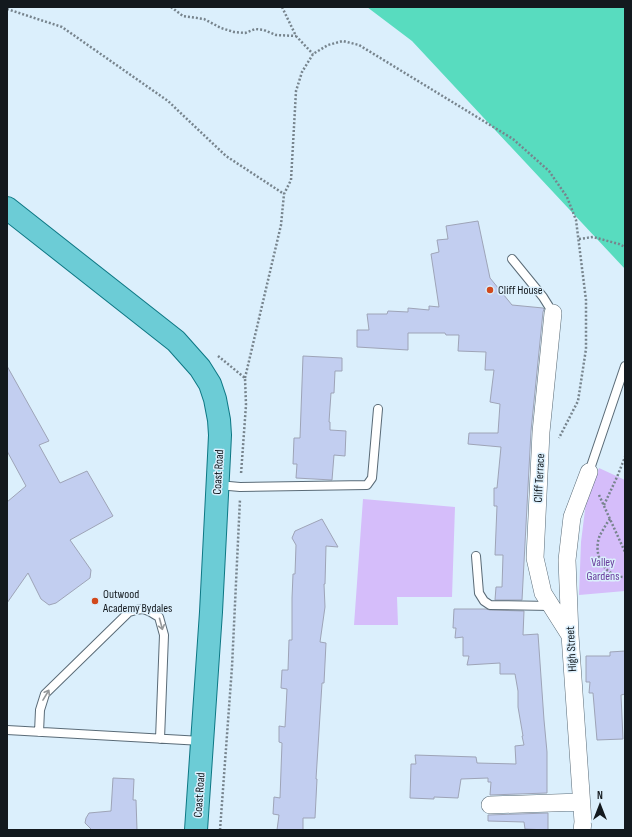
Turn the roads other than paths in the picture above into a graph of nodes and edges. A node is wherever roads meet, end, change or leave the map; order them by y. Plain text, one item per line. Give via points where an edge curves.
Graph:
1 (7, 208) edge
2 (512, 259) dead end
3 (553, 313) joint
4 (625, 366) edge
5 (378, 409) dead end
6 (589, 472) joint
7 (217, 485) junction
8 (476, 556) dead end
9 (551, 606) junction
10 (570, 635) junction
11 (7, 730) edge
12 (39, 732) junction
13 (160, 738) junction
14 (203, 741) junction
15 (581, 802) junction
16 (490, 805) dead end
17 (196, 830) edge
18 (582, 830) edge

1 - 7 main road, Coast Road via 176,341 200,368 210,384 219,420
2 - 3 lane
3 - 9 street, Cliff Terrace via 541,432 535,558 543,593
4 - 6 lane
5 - 7 lane via 372,478 367,485
6 - 10 street, High Street via 572,517 567,560
7 - 14 main road, Coast Road
8 - 9 lane via 479,593 484,602 490,605
9 - 10 street, Cliff Terrace
10 - 15 street, High Street
11 - 12 lane
12 - 13 lane
12 -> 13 lane via 40,710 45,694 129,612 145,609 159,617 164,635
13 - 14 lane
14 - 17 main road, Coast Road
15 - 16 street
15 - 18 street, High Street

